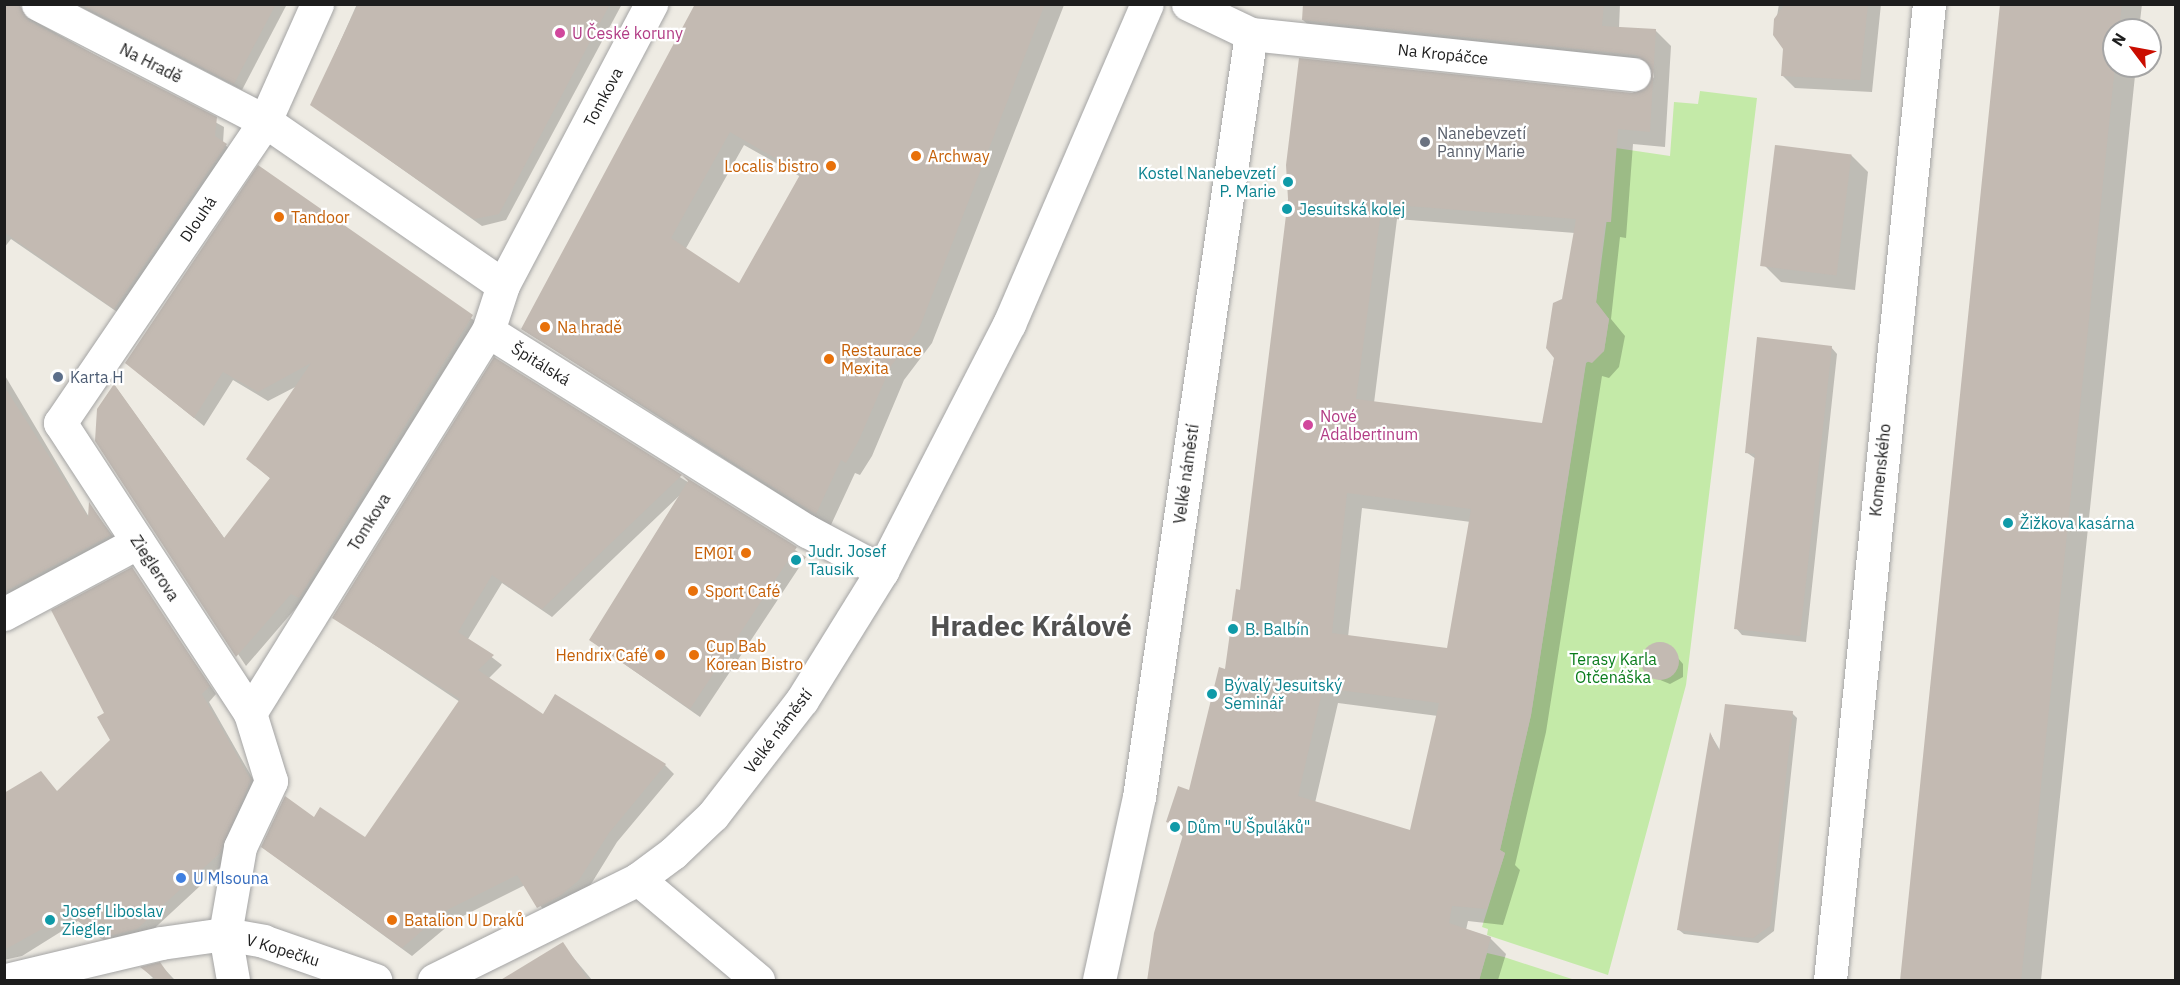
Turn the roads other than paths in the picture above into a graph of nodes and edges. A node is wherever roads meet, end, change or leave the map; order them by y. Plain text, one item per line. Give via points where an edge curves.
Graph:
1 (38, 4) edge
2 (317, 4) edge
3 (651, 4) edge
4 (1147, 4) edge
5 (1188, 4) edge
6 (1929, 4) edge
7 (1251, 34) junction
8 (1634, 74) dead end
9 (265, 122) junction
10 (504, 285) junction
11 (488, 331) junction
12 (60, 423) joint
13 (138, 542) junction
14 (882, 571) junction
15 (4, 614) edge
16 (250, 713) junction
17 (638, 879) junction
18 (225, 934) junction
19 (1831, 936) junction
20 (6, 981) edge
21 (233, 981) edge
22 (375, 981) edge
23 (434, 981) edge
24 (758, 981) edge
25 (1099, 981) edge
26 (1820, 981) edge
27 (1830, 981) edge

1 - 9 street, Na Hradě
2 - 9 street, Dlouhá
3 - 10 street, Tomkova
4 - 14 street, Velké náměstí via 1009,324
5 - 7 street
6 - 19 street, Komenského
7 - 8 street, Na Kropáčce
7 - 25 street, Velké náměstí via 1139,797
9 - 10 street
9 - 12 street, Dlouhá
10 - 11 street
11 - 14 street, Špitálská via 807,531
11 - 16 street, Tomkova
12 - 13 street, Zieglerova
13 - 15 street
13 - 16 street, Zieglerova
14 - 17 street, Velké náměstí via 846,635 740,782 673,853
16 - 18 street, V Kopečku via 271,781 240,847
17 - 23 street, Velké náměstí
17 - 24 street
18 - 20 street, V Kopečku via 161,943
18 - 21 street
18 - 22 street, V Kopečku via 263,941
19 - 26 street, Komenského
19 - 27 street, Komenského

